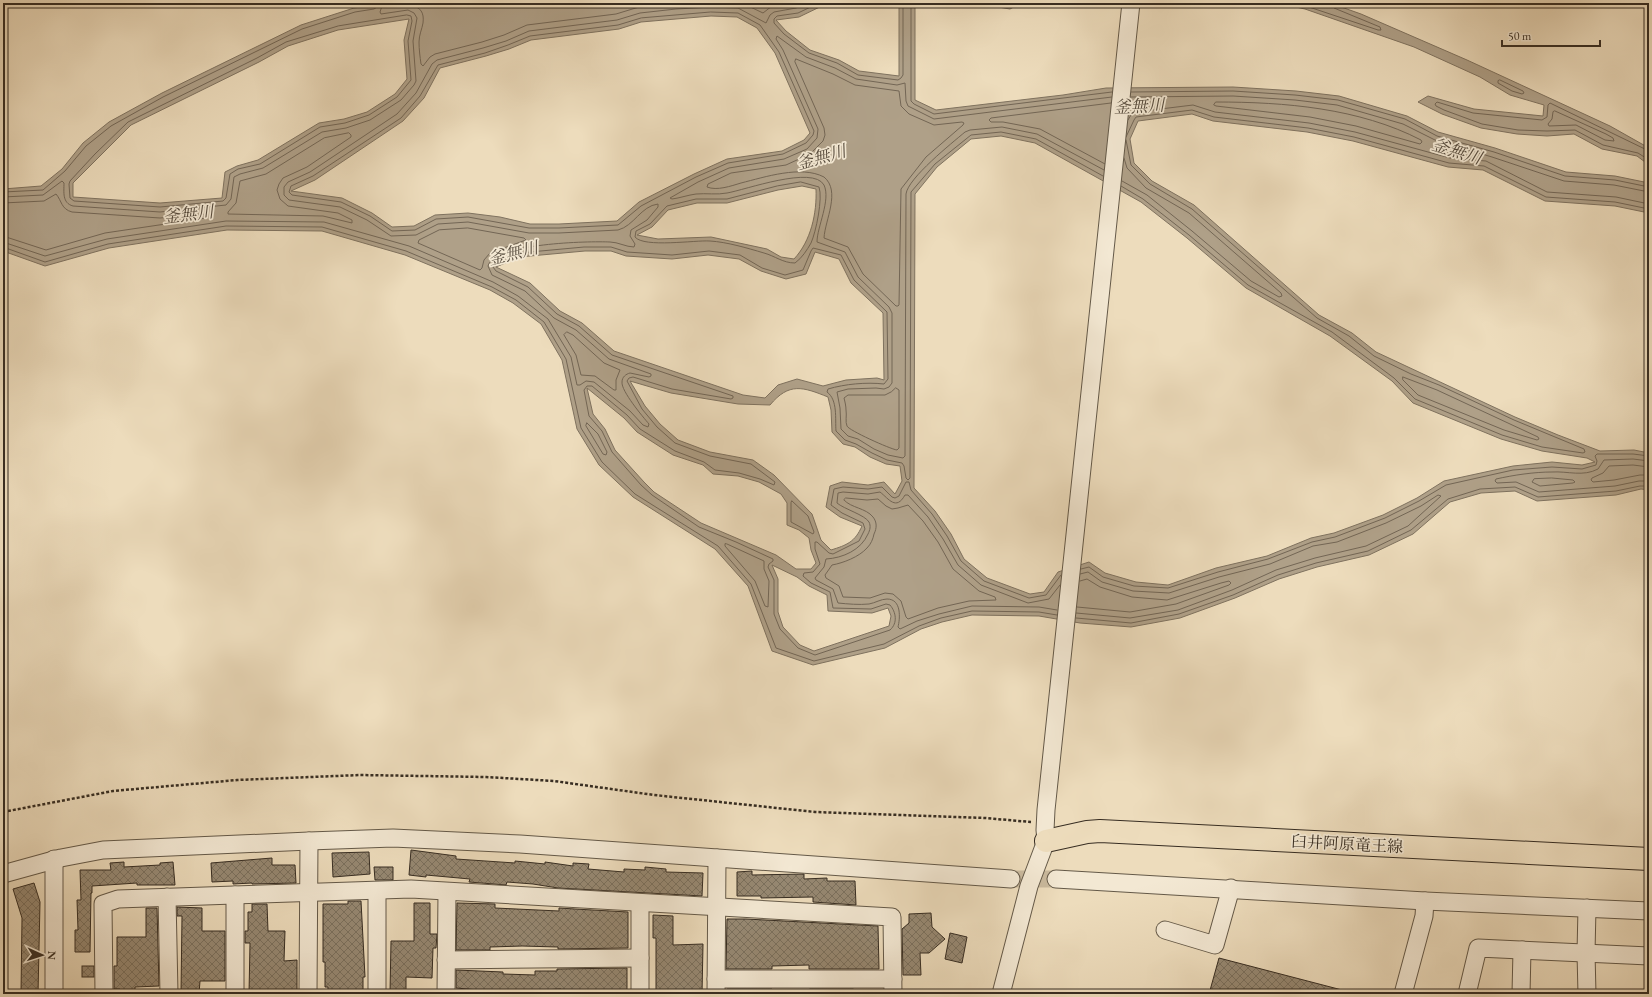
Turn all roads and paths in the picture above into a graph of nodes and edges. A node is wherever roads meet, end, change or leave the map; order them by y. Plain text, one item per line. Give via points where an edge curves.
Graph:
1 (1131, 3) edge
2 (3, 812) edge
3 (1046, 826) junction
4 (309, 841) junction
5 (717, 858) junction
6 (1649, 859) edge
7 (54, 860) junction
8 (3, 874) edge
9 (1011, 879) tunnel mouth
10 (1056, 879) tunnel mouth
11 (1231, 888) junction
12 (377, 890) junction
13 (447, 892) junction
14 (308, 893) junction
15 (236, 895) junction
16 (167, 897) junction
17 (1425, 901) junction
18 (640, 903) junction
19 (717, 906) junction
20 (1587, 908) junction
21 (1649, 911) edge
22 (1165, 930) dead end
23 (1522, 950) junction
24 (1586, 953) junction
25 (1649, 956) edge
26 (640, 958) junction
27 (446, 960) junction
28 (716, 987) edge
29 (893, 987) edge
30 (54, 994) edge
31 (104, 994) edge
32 (169, 994) edge
33 (235, 994) edge
34 (308, 994) edge
35 (377, 994) edge
36 (446, 994) edge
37 (640, 994) edge
38 (1001, 994) edge
39 (1403, 994) edge
40 (1467, 994) edge
41 (1521, 994) edge
42 (1587, 994) edge

1 - 3 street
2 - 3 path via 113,791 237,780 360,776 486,777 554,781 654,795 815,812 986,818
3 - 6 main road, 臼井阿原竜王線 via 1087,832
3 - 38 street
4 - 5 street via 432,839
4 - 7 street via 103,850
4 - 14 street
5 - 9 street
5 - 19 street
7 - 8 street
7 - 30 street
10 - 11 street
11 - 17 street
11 - 22 street via 1215,945
12 - 13 street
12 - 14 street
12 - 35 street
13 - 18 street
13 - 27 street
14 - 15 street
14 - 34 street
15 - 16 street
15 - 33 street
16 - 31 street via 118,899 103,904
16 - 32 street
17 - 20 street
17 - 39 street via 1424,916
18 - 19 street
18 - 26 street
19 - 28 street
19 - 29 street via 892,917
20 - 21 street
20 - 24 street
23 - 24 street
23 - 40 street via 1478,948
23 - 41 street
24 - 25 street
24 - 42 street
26 - 27 street
26 - 37 street
27 - 36 street
28 - 29 street

